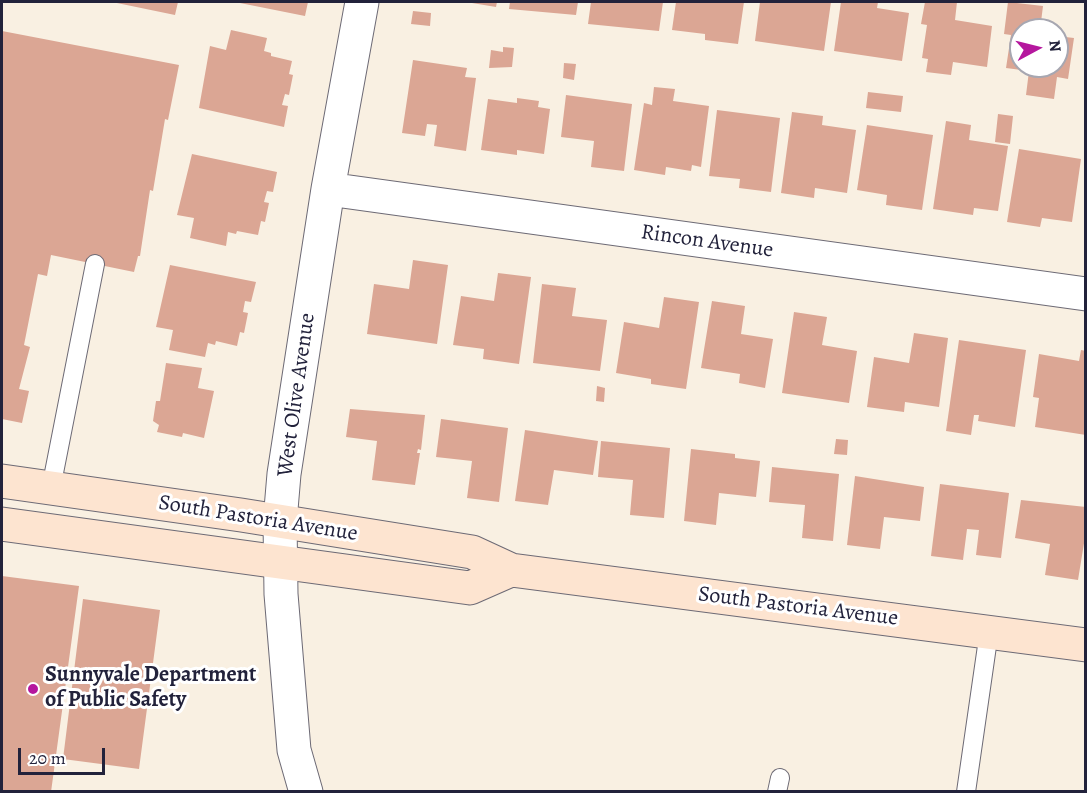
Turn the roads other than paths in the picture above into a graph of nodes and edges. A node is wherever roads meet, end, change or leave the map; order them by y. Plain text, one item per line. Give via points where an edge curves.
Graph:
1 (362, 2) edge
2 (328, 189) junction
3 (95, 264) dead end
4 (1086, 294) edge
5 (2, 481) edge
6 (51, 488) junction
7 (280, 521) junction
8 (2, 524) edge
9 (279, 563) junction
10 (511, 570) junction
11 (989, 632) junction
12 (1086, 645) edge
13 (306, 792) edge
14 (966, 792) edge

1 - 2 street, West Olive Avenue
2 - 4 street, Rincon Avenue
2 - 7 street, West Olive Avenue
3 - 6 lane
5 - 6 street, South Pastoria Avenue
6 - 7 street, South Pastoria Avenue
7 - 9 street, West Olive Avenue
7 - 10 street, South Pastoria Avenue via 472,552
8 - 9 street, South Pastoria Avenue
9 - 10 street, South Pastoria Avenue via 470,588
9 - 13 street, West Olive Avenue via 294,750
10 - 11 street, South Pastoria Avenue
11 - 12 street, South Pastoria Avenue
11 - 14 lane

